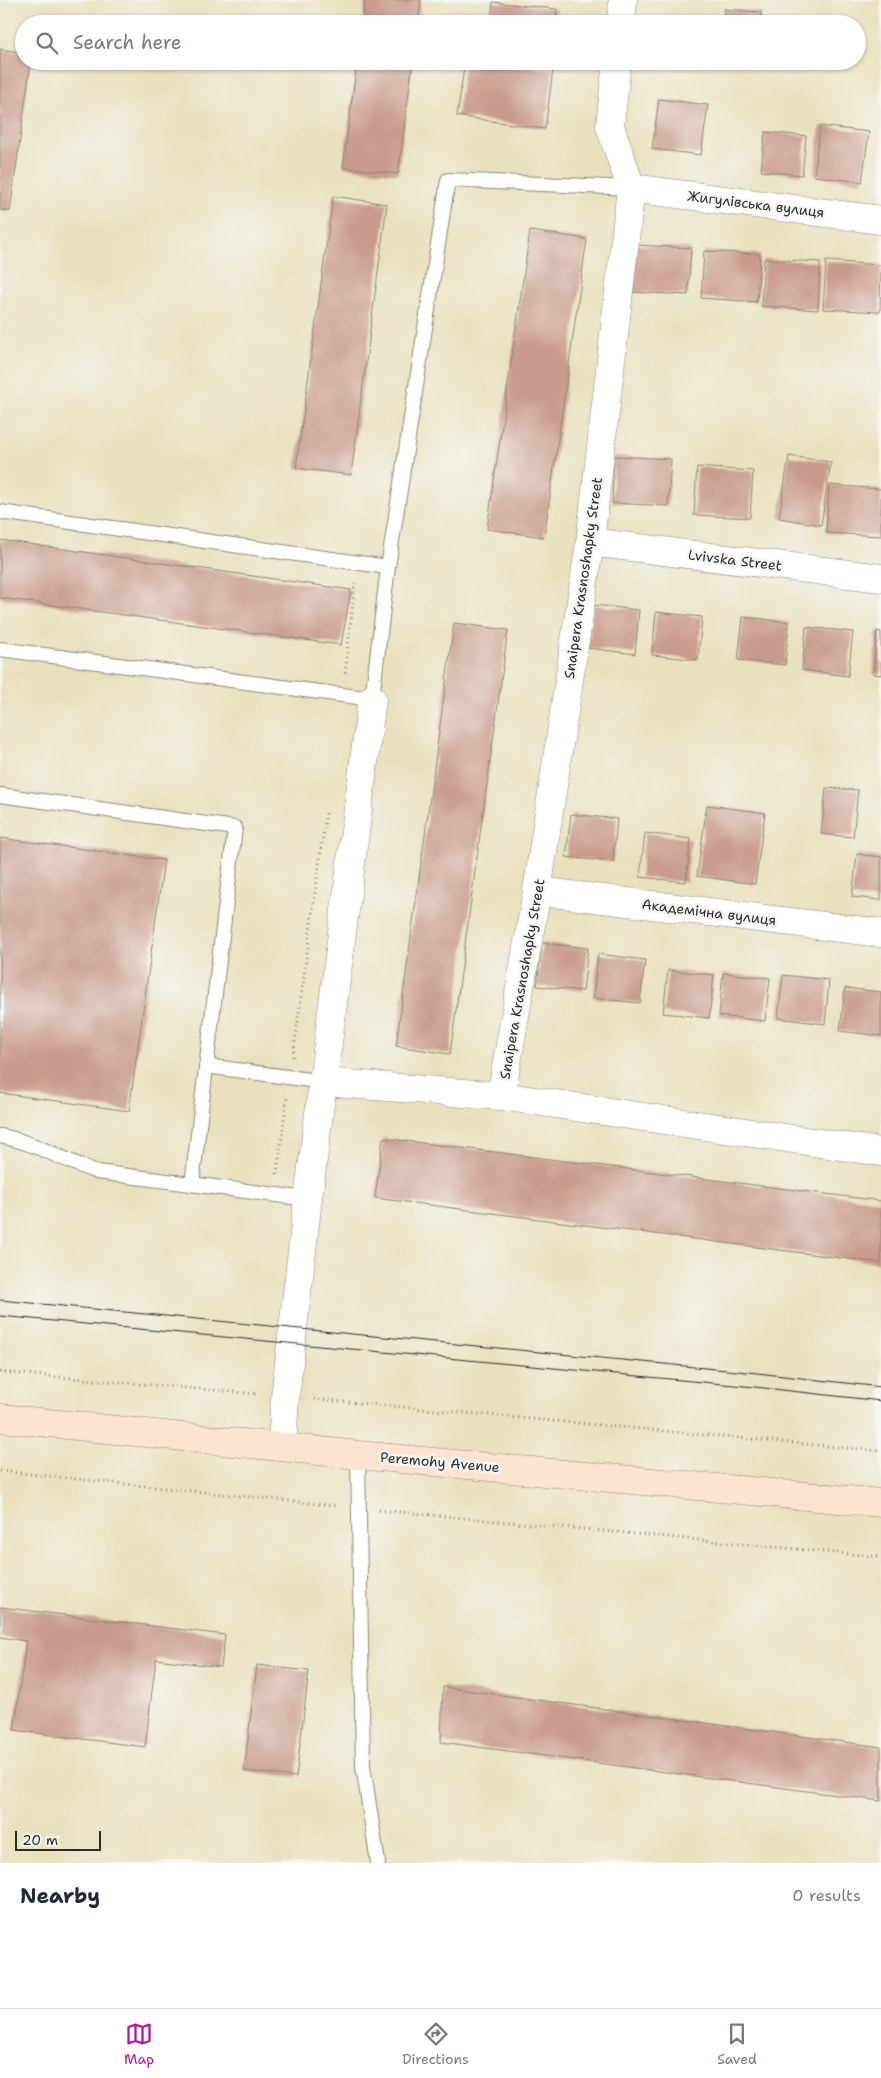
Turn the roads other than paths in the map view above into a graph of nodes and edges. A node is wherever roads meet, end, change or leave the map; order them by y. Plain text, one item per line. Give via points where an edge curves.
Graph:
1 (623, 0) edge
2 (621, 15) edge
3 (615, 70) edge
4 (631, 188) junction
5 (881, 220) edge
6 (0, 512) edge
7 (590, 542) junction
8 (388, 566) junction
9 (881, 578) edge
10 (0, 648) edge
11 (372, 698) junction
12 (0, 795) edge
13 (537, 891) junction
14 (881, 932) edge
15 (206, 1066) junction
16 (324, 1082) junction
17 (501, 1096) junction
18 (0, 1136) edge
19 (881, 1152) edge
20 (192, 1184) junction
21 (308, 1199) junction
22 (0, 1418) edge
23 (282, 1446) junction
24 (358, 1455) junction
25 (881, 1503) edge
26 (378, 1863) edge

1 - 2 street
3 - 4 street, Snaipera Krasnoshapky Street via 610,126
4 - 5 street, Жигулівська вулиця
4 - 7 street, Snaipera Krasnoshapky Street
4 - 8 lane via 448,180
6 - 8 lane
7 - 9 street, Lvivska Street
7 - 13 street, Snaipera Krasnoshapky Street
8 - 11 lane
10 - 11 lane
11 - 16 street
12 - 15 lane via 235,828
13 - 14 street, Академічна вулиця
13 - 17 street, Snaipera Krasnoshapky Street
15 - 16 lane
15 - 20 lane
16 - 17 street
16 - 21 street
17 - 19 street
18 - 20 lane via 25,1142 98,1172
20 - 21 lane
21 - 23 street
22 - 23 main road, Peremohy Avenue
23 - 24 main road, Peremohy Avenue
24 - 25 main road, Peremohy Avenue
24 - 26 lane via 363,1766

